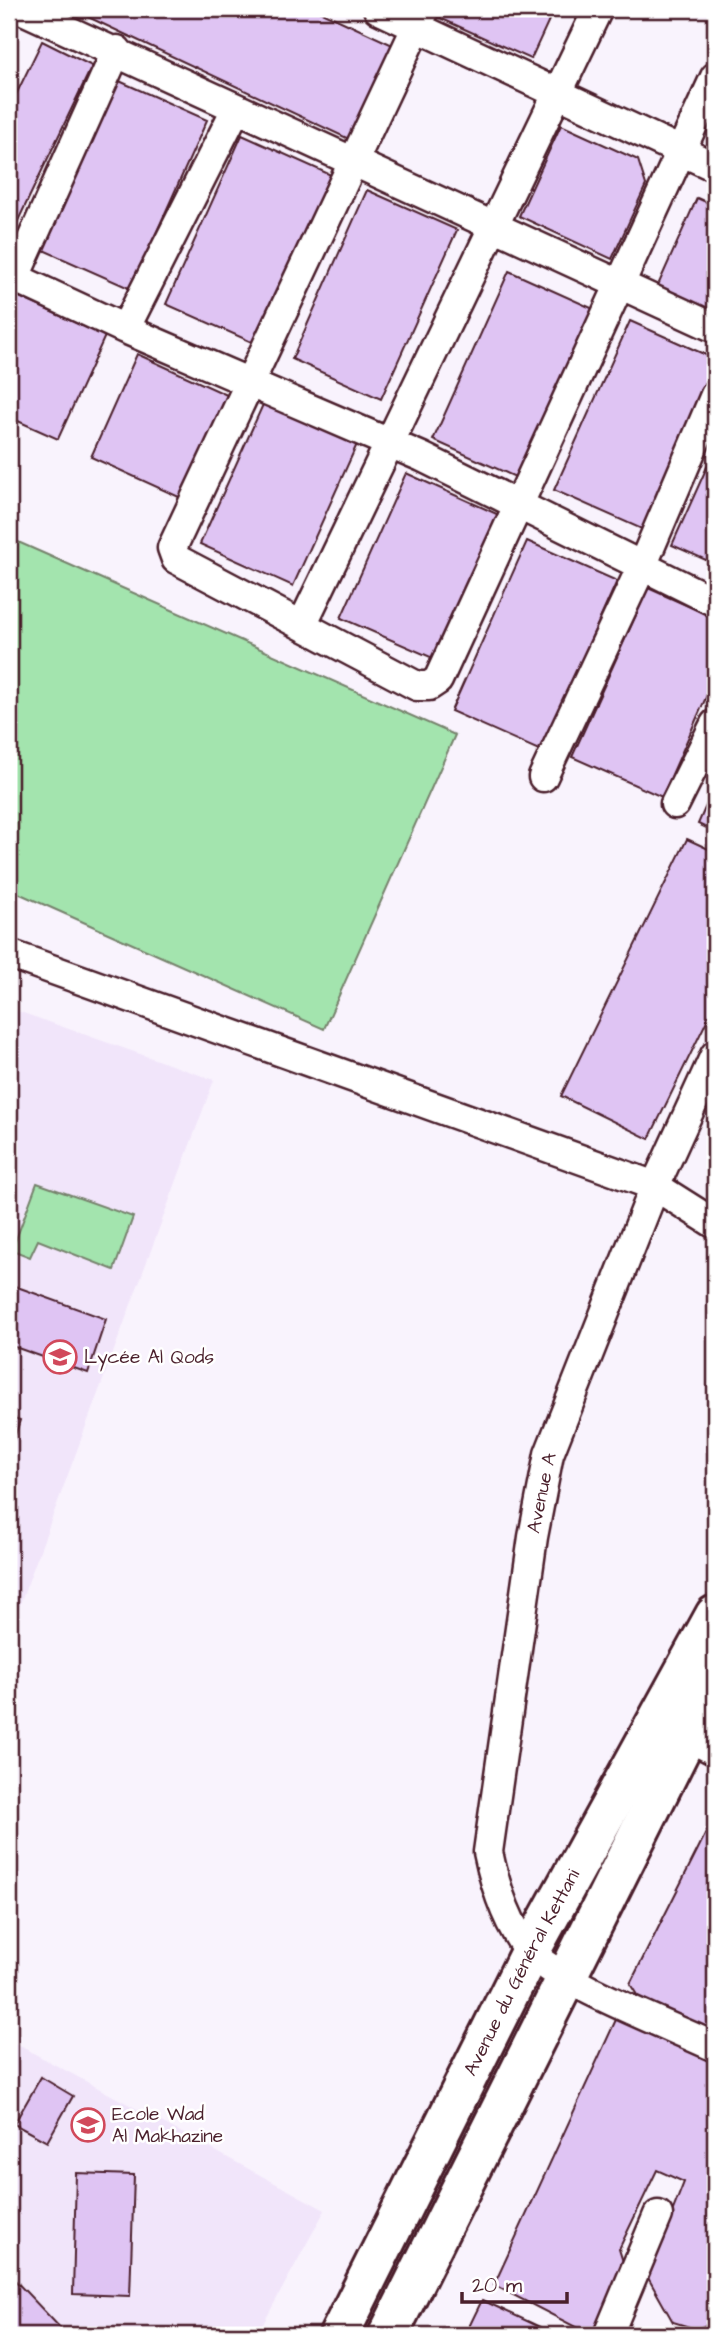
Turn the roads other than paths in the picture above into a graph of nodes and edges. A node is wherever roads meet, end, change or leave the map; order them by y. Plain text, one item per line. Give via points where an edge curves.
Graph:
1 (15, 9) edge
2 (21, 9) edge
3 (378, 9) edge
4 (598, 9) edge
5 (421, 18) edge
6 (9, 24) edge
7 (117, 50) junction
8 (715, 77) edge
9 (558, 94) junction
10 (236, 109) junction
11 (681, 151) junction
12 (353, 162) junction
13 (715, 167) edge
14 (495, 226) junction
15 (12, 276) edge
16 (621, 284) junction
17 (715, 328) edge
18 (125, 329) junction
19 (252, 383) junction
20 (715, 395) edge
21 (390, 443) junction
22 (519, 505) junction
23 (643, 564) junction
24 (715, 602) edge
25 (302, 625) junction
26 (715, 724) edge
27 (543, 777) dead end
28 (675, 804) dead end
29 (9, 954) edge
30 (715, 1055) edge
31 (655, 1186) junction
32 (715, 1224) edge
33 (715, 1615) edge
34 (715, 1680) edge
35 (701, 1744) edge
36 (530, 1952) junction
37 (567, 1978) junction
38 (715, 2047) edge
39 (658, 2215) dead end
40 (339, 2335) edge
41 (388, 2335) edge
42 (608, 2335) edge

1 - 6 street
2 - 7 street
3 - 5 street
4 - 9 street
5 - 9 street
5 - 12 street
7 - 10 street
7 - 15 street
8 - 11 street
9 - 11 street
9 - 14 street
10 - 12 street
10 - 18 street
11 - 13 street
11 - 16 street
12 - 14 street
12 - 19 street
14 - 16 street
14 - 21 street
15 - 18 street
16 - 17 street
16 - 22 street
18 - 19 street
19 - 21 street
19 - 25 street via 172,548 176,559
20 - 23 street
21 - 22 street
21 - 25 street
22 - 23 street
22 - 25 street via 438,680 429,686 417,686
23 - 24 street
23 - 27 street
26 - 28 street
29 - 31 street
30 - 31 street, Avenue A
31 - 32 street
31 - 36 street, Avenue A via 549,1454 533,1537 488,1853 503,1903
33 - 36 street, Avenue du Général Kettani
34 - 35 street, Avenue du Général Kettani
35 - 37 street, Avenue du Général Kettani
36 - 37 street
36 - 40 street, Avenue du Général Kettani
37 - 38 street
37 - 41 street, Avenue du Général Kettani
39 - 42 street

